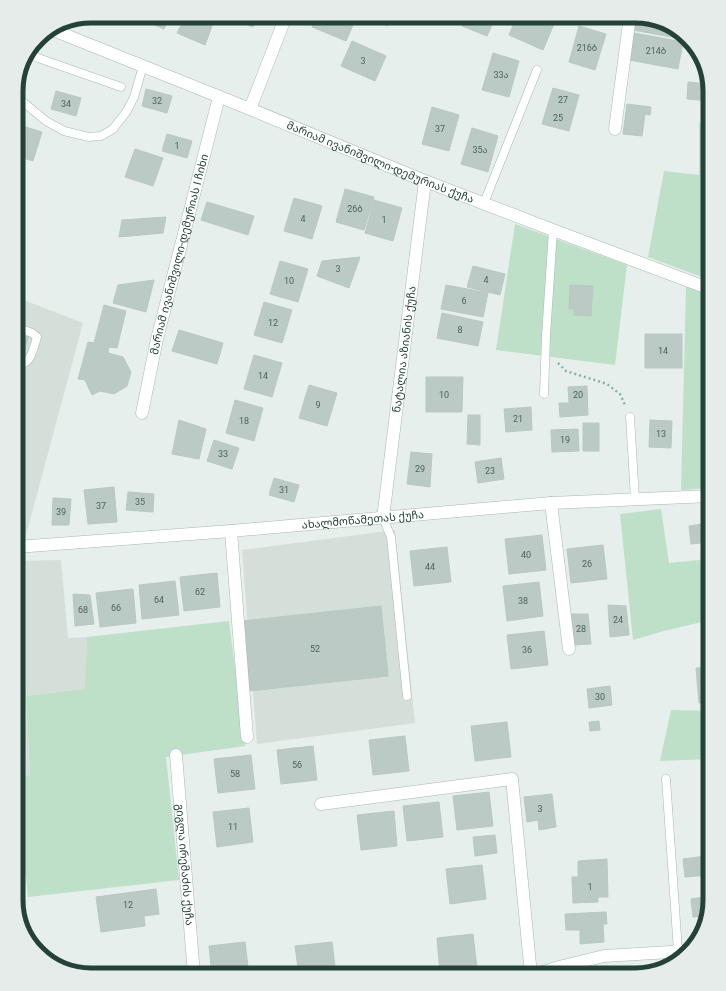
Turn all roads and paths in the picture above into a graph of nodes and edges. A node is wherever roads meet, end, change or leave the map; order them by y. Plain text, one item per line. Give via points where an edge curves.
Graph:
1 (283, 23) edge
2 (629, 23) edge
3 (57, 32) edge
4 (34, 54) edge
5 (143, 66) junction
6 (537, 70) dead end
7 (121, 87) dead end
8 (219, 97) junction
9 (23, 102) edge
10 (250, 109) junction
11 (615, 129) dead end
12 (425, 181) junction
13 (484, 203) junction
14 (553, 230) junction
15 (703, 286) edge
16 (23, 330) edge
17 (545, 352) junction
18 (23, 363) edge
19 (544, 394) dead end
20 (142, 413) dead end
21 (630, 417) joint
22 (703, 496) edge
23 (635, 499) junction
24 (551, 503) junction
25 (383, 518) junction
26 (232, 531) junction
27 (23, 546) edge
28 (569, 649) dead end
29 (407, 696) dead end
30 (247, 737) dead end
31 (176, 755) dead end
32 (666, 779) dead end
33 (321, 804) dead end
34 (682, 949) edge
35 (679, 951) edge
36 (193, 968) edge
37 (530, 968) edge
38 (568, 968) edge

1 - 10 street
2 - 11 street
3 - 5 street, მარიამ ივანიშვილი-დემურიას ქუჩა
4 - 7 lane via 38,58
5 - 8 street, მარიამ ივანიშვილი-დემურიას ქუჩა
5 - 9 lane via 127,111 113,129 102,136 89,137 64,131 46,121
6 - 13 lane
8 - 10 street, მარიამ ივანიშვილი-დემურიას ქუჩა
8 - 20 street, მარიამ ივანიშვილი-დემურიას I ჩიხი via 157,339
10 - 12 street, მარიამ ივანიშვილი-დემურიას ქუჩა
12 - 13 street, მარიამ ივანიშვილი-დემურიას ქუჩა
12 - 25 street, ნატალია აზიანის ქუჩა
13 - 14 street, მარიამ ივანიშვილი-დემურიას ქუჩა
14 - 15 street, მარიამ ივანიშვილი-დემურიას ქუჩა
14 - 17 lane
16 - 18 lane via 37,337 30,358
17 - 19 lane
17 - 21 path via 566,371 607,384 620,394
21 - 23 lane
22 - 23 street, ახალმოწამეთას ქუჩა
23 - 24 street, ახალმოწამეთას ქუჩა
24 - 25 street, ახალმოწამეთას ქუჩა
24 - 28 street
25 - 26 street, ახალმოწამეთას ქუჩა
25 - 29 lane via 391,537
26 - 27 street, ახალმოწამეთას ქუჩა
26 - 30 street
31 - 36 street, გიგლა ირემაძის ქუჩა
32 - 34 lane
33 - 37 street via 512,779
35 - 38 street via 604,956

